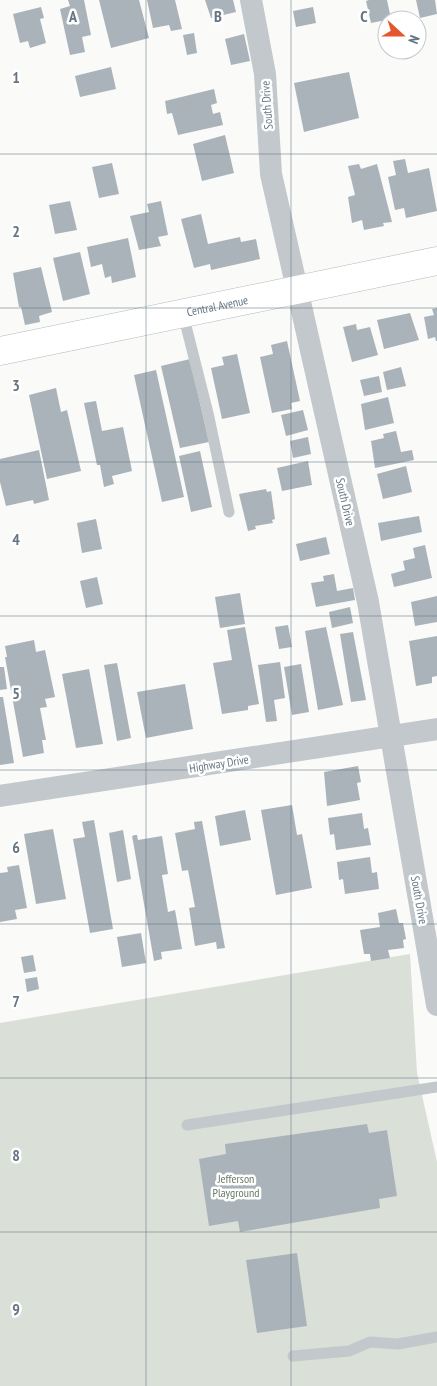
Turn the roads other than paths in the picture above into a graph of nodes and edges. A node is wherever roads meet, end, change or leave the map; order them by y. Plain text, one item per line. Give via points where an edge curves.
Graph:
1 (251, 0) edge
2 (437, 260) edge
3 (297, 289) junction
4 (184, 314) junction
5 (0, 351) edge
6 (228, 512) dead end
7 (437, 729) edge
8 (392, 737) junction
9 (0, 796) edge
10 (437, 1005) edge
11 (437, 1088) edge
12 (187, 1125) dead end
13 (437, 1337) edge
14 (293, 1356) dead end

1 - 3 street, South Drive via 265,74 271,174
2 - 3 main road, Central Avenue
3 - 4 main road, Central Avenue
3 - 8 street, South Drive via 368,602
4 - 5 main road, Central Avenue
4 - 6 lane
7 - 8 street, Highway Drive
8 - 9 street, Highway Drive
8 - 10 street, South Drive
11 - 12 lane
13 - 14 lane via 398,1344 370,1342 349,1351

